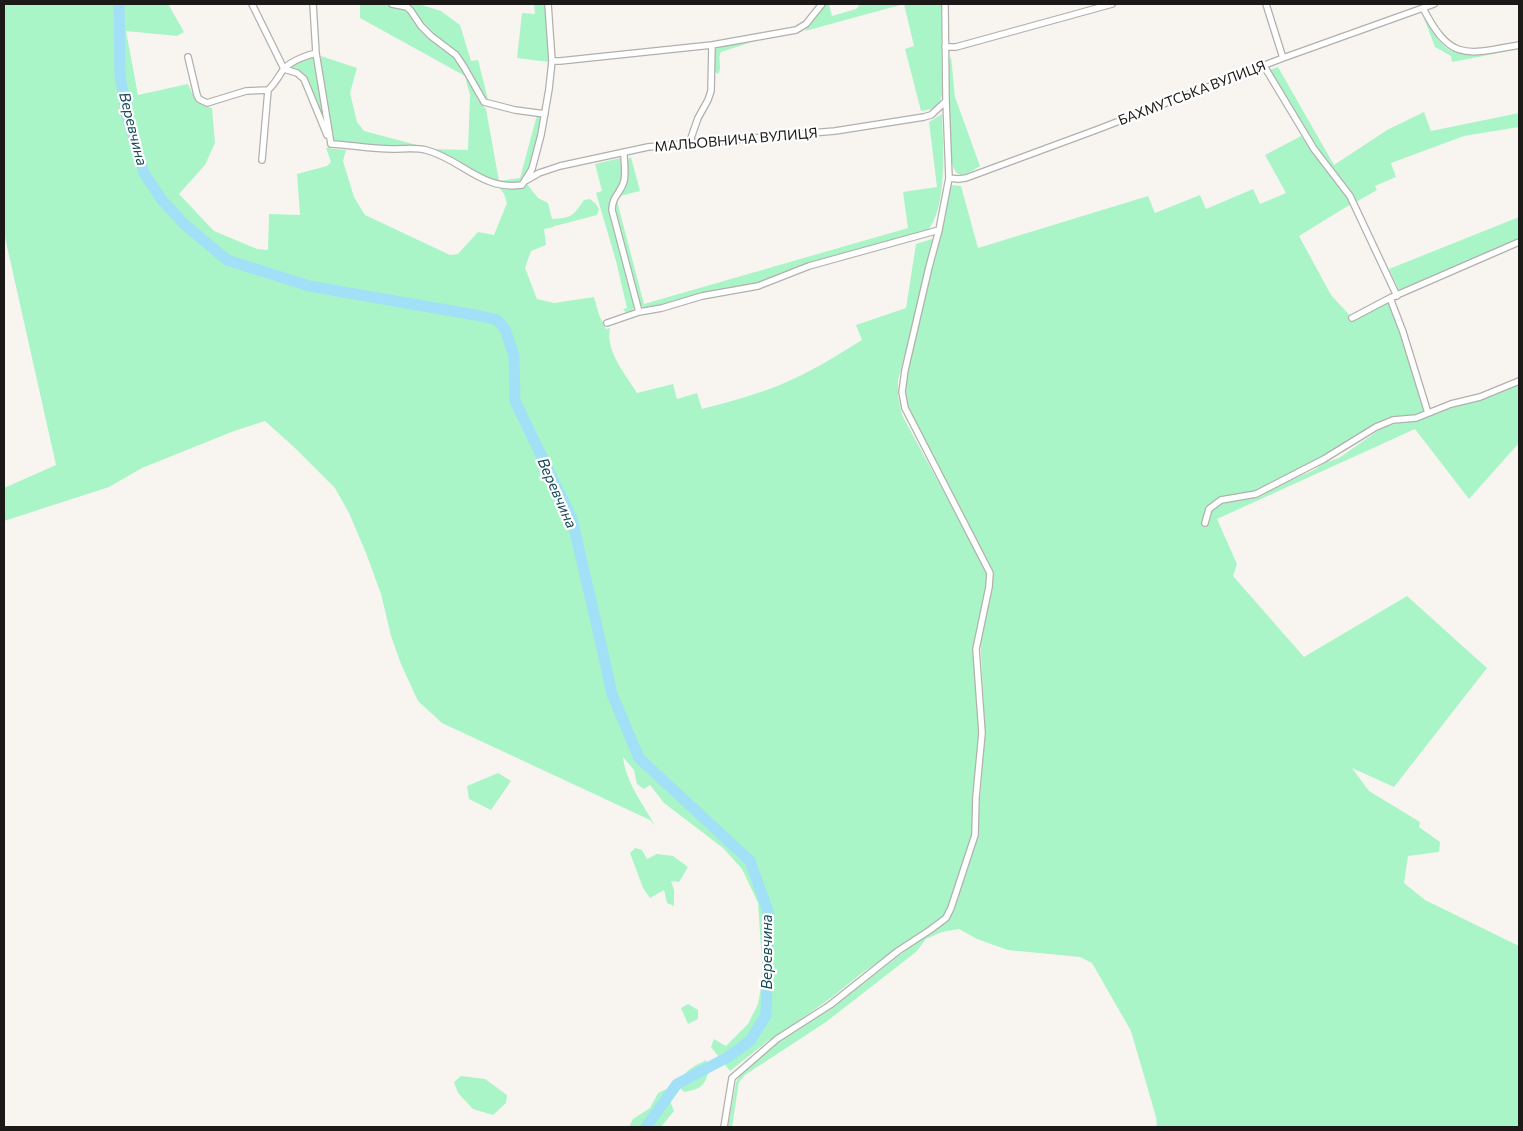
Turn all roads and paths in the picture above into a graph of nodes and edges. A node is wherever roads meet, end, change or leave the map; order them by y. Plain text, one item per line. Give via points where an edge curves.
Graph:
1 (252, 4) edge
2 (313, 4) edge
3 (392, 4) edge
4 (548, 4) edge
5 (822, 4) edge
6 (945, 4) edge
7 (1112, 4) edge
8 (1266, 4) edge
9 (1434, 4) edge
10 (1423, 8) junction
11 (712, 45) junction
12 (1519, 45) edge
13 (945, 47) junction
14 (316, 53) junction
15 (188, 57) dead end
16 (1283, 58) junction
17 (552, 61) junction
18 (1264, 66) junction
19 (284, 69) junction
20 (268, 90) junction
21 (946, 102) junction
22 (545, 114) junction
23 (331, 144) junction
24 (692, 144) junction
25 (624, 153) junction
26 (262, 160) dead end
27 (949, 178) junction
28 (523, 183) junction
29 (939, 230) junction
30 (1519, 242) edge
31 (1397, 296) junction
32 (1390, 298) junction
33 (639, 312) junction
34 (1352, 318) dead end
35 (607, 323) dead end
36 (1519, 381) edge
37 (1428, 413) junction
38 (1206, 523) dead end
39 (724, 1127) edge

1 - 19 street
2 - 14 street
3 - 22 street via 407,7 431,36 456,55 484,102
4 - 17 street
5 - 11 street via 806,24 796,30
6 - 13 street
7 - 13 street via 956,47
8 - 16 street
9 - 10 street, БАХМУТСЬКА ВУЛИЦЯ
10 - 12 street via 1432,25 1452,48 1470,52
10 - 16 street, БАХМУТСЬКА ВУЛИЦЯ
11 - 17 street
11 - 24 street via 711,91 698,118
13 - 21 street
14 - 19 street
14 - 23 street
15 - 20 street via 199,100 211,103 246,91
16 - 18 street, БАХМУТСЬКА ВУЛИЦЯ
17 - 22 street
18 - 27 street, БАХМУТСЬКА ВУЛИЦЯ via 966,178
18 - 31 street via 1314,149 1350,196
19 - 20 street
19 - 23 street via 304,79
20 - 26 street
21 - 24 street, МАЛЬОВНИЧА ВУЛИЦЯ via 924,117 835,131
21 - 27 street
22 - 28 street via 532,169
23 - 28 street via 428,150 486,181 512,186
24 - 25 street, МАЛЬОВНИЧА ВУЛИЦЯ via 648,147
25 - 28 street, МАЛЬОВНИЧА ВУЛИЦЯ via 552,168
25 - 33 street via 624,178 612,210
27 - 29 street
29 - 33 street via 809,266 758,286
29 - 39 street via 902,392 905,408 990,573 976,649 982,734 975,835 946,918 830,1005 777,1038 732,1078
30 - 31 street
31 - 32 street
32 - 34 street
32 - 37 street
33 - 35 street
36 - 37 street
37 - 38 street via 1376,427 1324,459 1256,494 1221,500 1209,509

